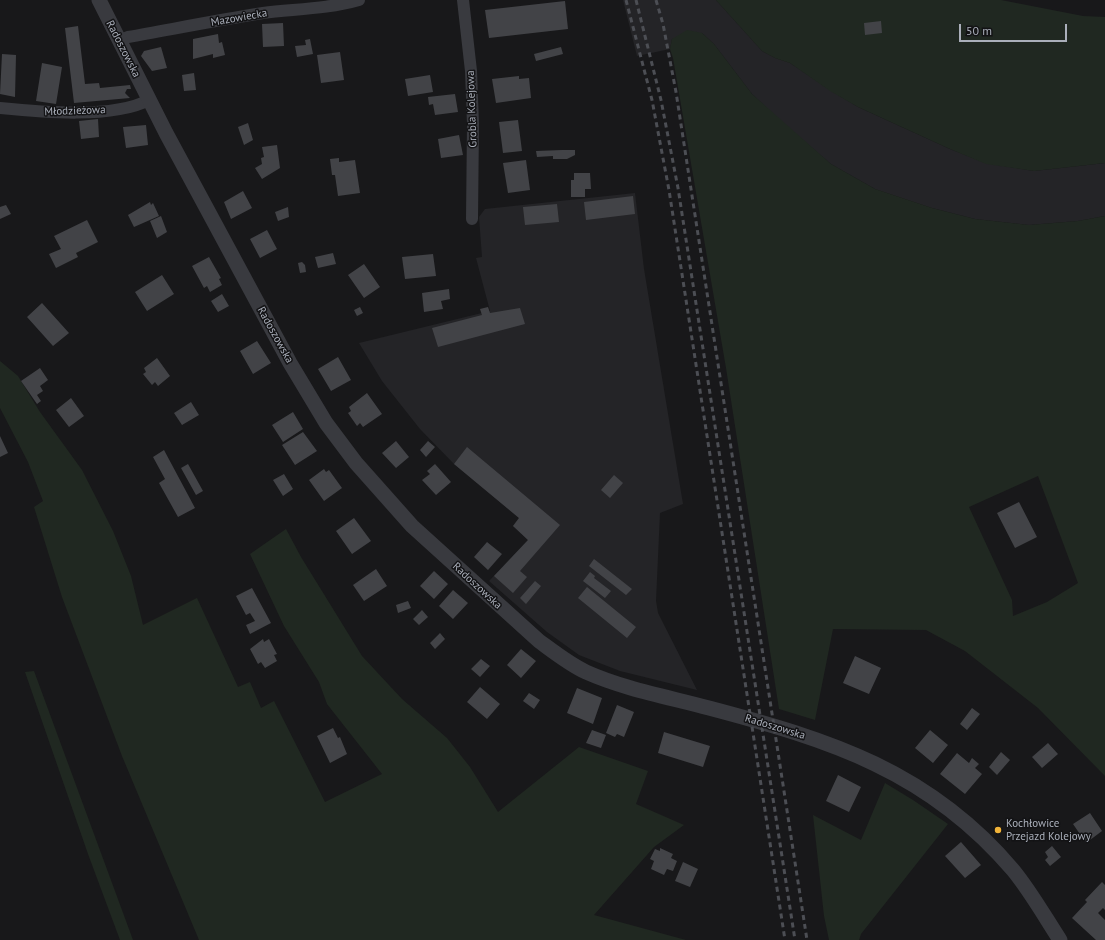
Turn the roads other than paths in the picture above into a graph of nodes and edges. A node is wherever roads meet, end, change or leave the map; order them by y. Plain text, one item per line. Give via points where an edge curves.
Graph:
1 (99, 0) edge
2 (360, 0) edge
3 (463, 0) edge
4 (119, 41) junction
5 (149, 100) junction
6 (0, 108) edge
7 (472, 219) dead end
8 (1060, 940) edge

1 - 4 street, Radoszowska
2 - 4 street, Mazowiecka via 341,5 248,16 128,37
3 - 7 street, Grobla Kolejowa via 471,71
4 - 5 street, Radoszowska
5 - 6 street, Młodzieżowa via 117,109 76,112
5 - 8 street, Radoszowska via 315,406 381,494 451,562 539,641 585,671 619,684 752,719 812,738 870,760 928,792 974,829 1013,870

